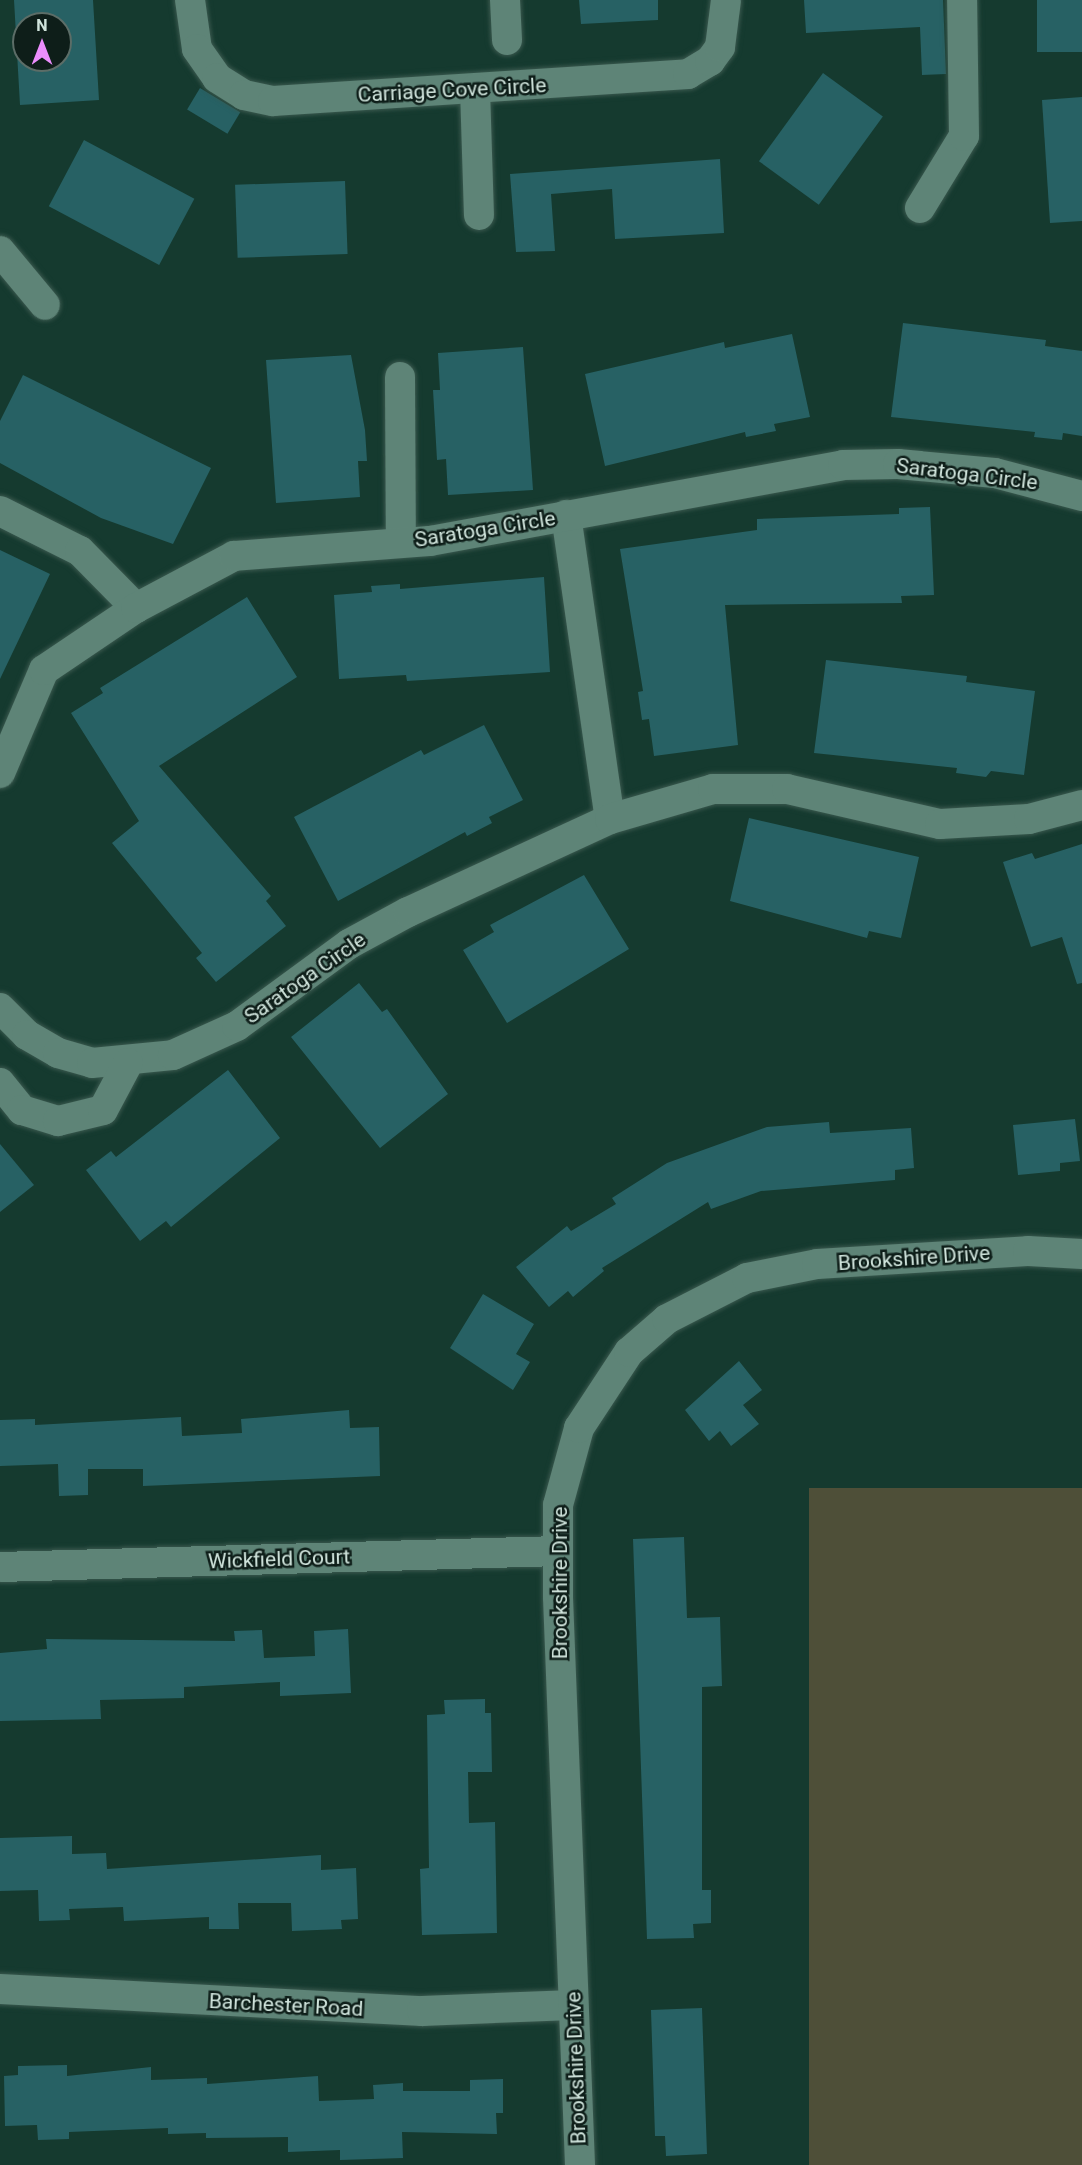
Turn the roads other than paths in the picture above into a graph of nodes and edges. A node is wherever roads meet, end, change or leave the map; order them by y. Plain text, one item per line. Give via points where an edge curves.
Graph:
1 (190, 0) edge
2 (505, 0) edge
3 (726, 0) edge
4 (962, 0) edge
5 (507, 40) dead end
6 (475, 89) junction
7 (920, 208) dead end
8 (479, 215) dead end
9 (0, 251) edge
10 (45, 305) dead end
11 (400, 377) dead end
12 (1082, 496) edge
13 (0, 512) edge
14 (566, 515) junction
15 (401, 542) junction
16 (136, 608) junction
17 (0, 773) edge
18 (1082, 805) edge
19 (610, 819) junction
20 (0, 1008) edge
21 (128, 1063) junction
22 (0, 1083) edge
23 (1082, 1254) edge
24 (558, 1551) junction
25 (0, 1567) edge
26 (0, 1989) edge
27 (573, 2005) junction
28 (580, 2165) edge

1 - 6 street, Carriage Cove Circle via 194,37 205,63 229,87 260,100
2 - 5 street
3 - 6 street, Carriage Cove Circle via 720,47 710,61 687,74
4 - 7 street via 963,136
6 - 8 street
9 - 10 street
11 - 15 street
12 - 14 street, Saratoga Circle via 995,473 898,464 843,465
13 - 16 street via 80,551
14 - 15 street, Saratoga Circle
14 - 19 street, Saratoga Circle
15 - 16 street, Saratoga Circle via 244,553
16 - 17 street, Saratoga Circle via 44,670
18 - 19 street, Saratoga Circle via 1029,819 940,824 787,789 746,788 661,800
19 - 21 street, Saratoga Circle via 369,933 212,1041
20 - 21 street, Saratoga Circle via 27,1035 58,1053 92,1062
21 - 22 street via 103,1110 58,1121 22,1110
23 - 24 street, Brookshire Drive via 1028,1251 817,1264 747,1278 710,1293 667,1319 603,1384 566,1465 558,1505
24 - 25 street, Wickfield Court
24 - 27 street, Brookshire Drive
26 - 27 street, Barchester Road via 360,2010
27 - 28 street, Brookshire Drive

